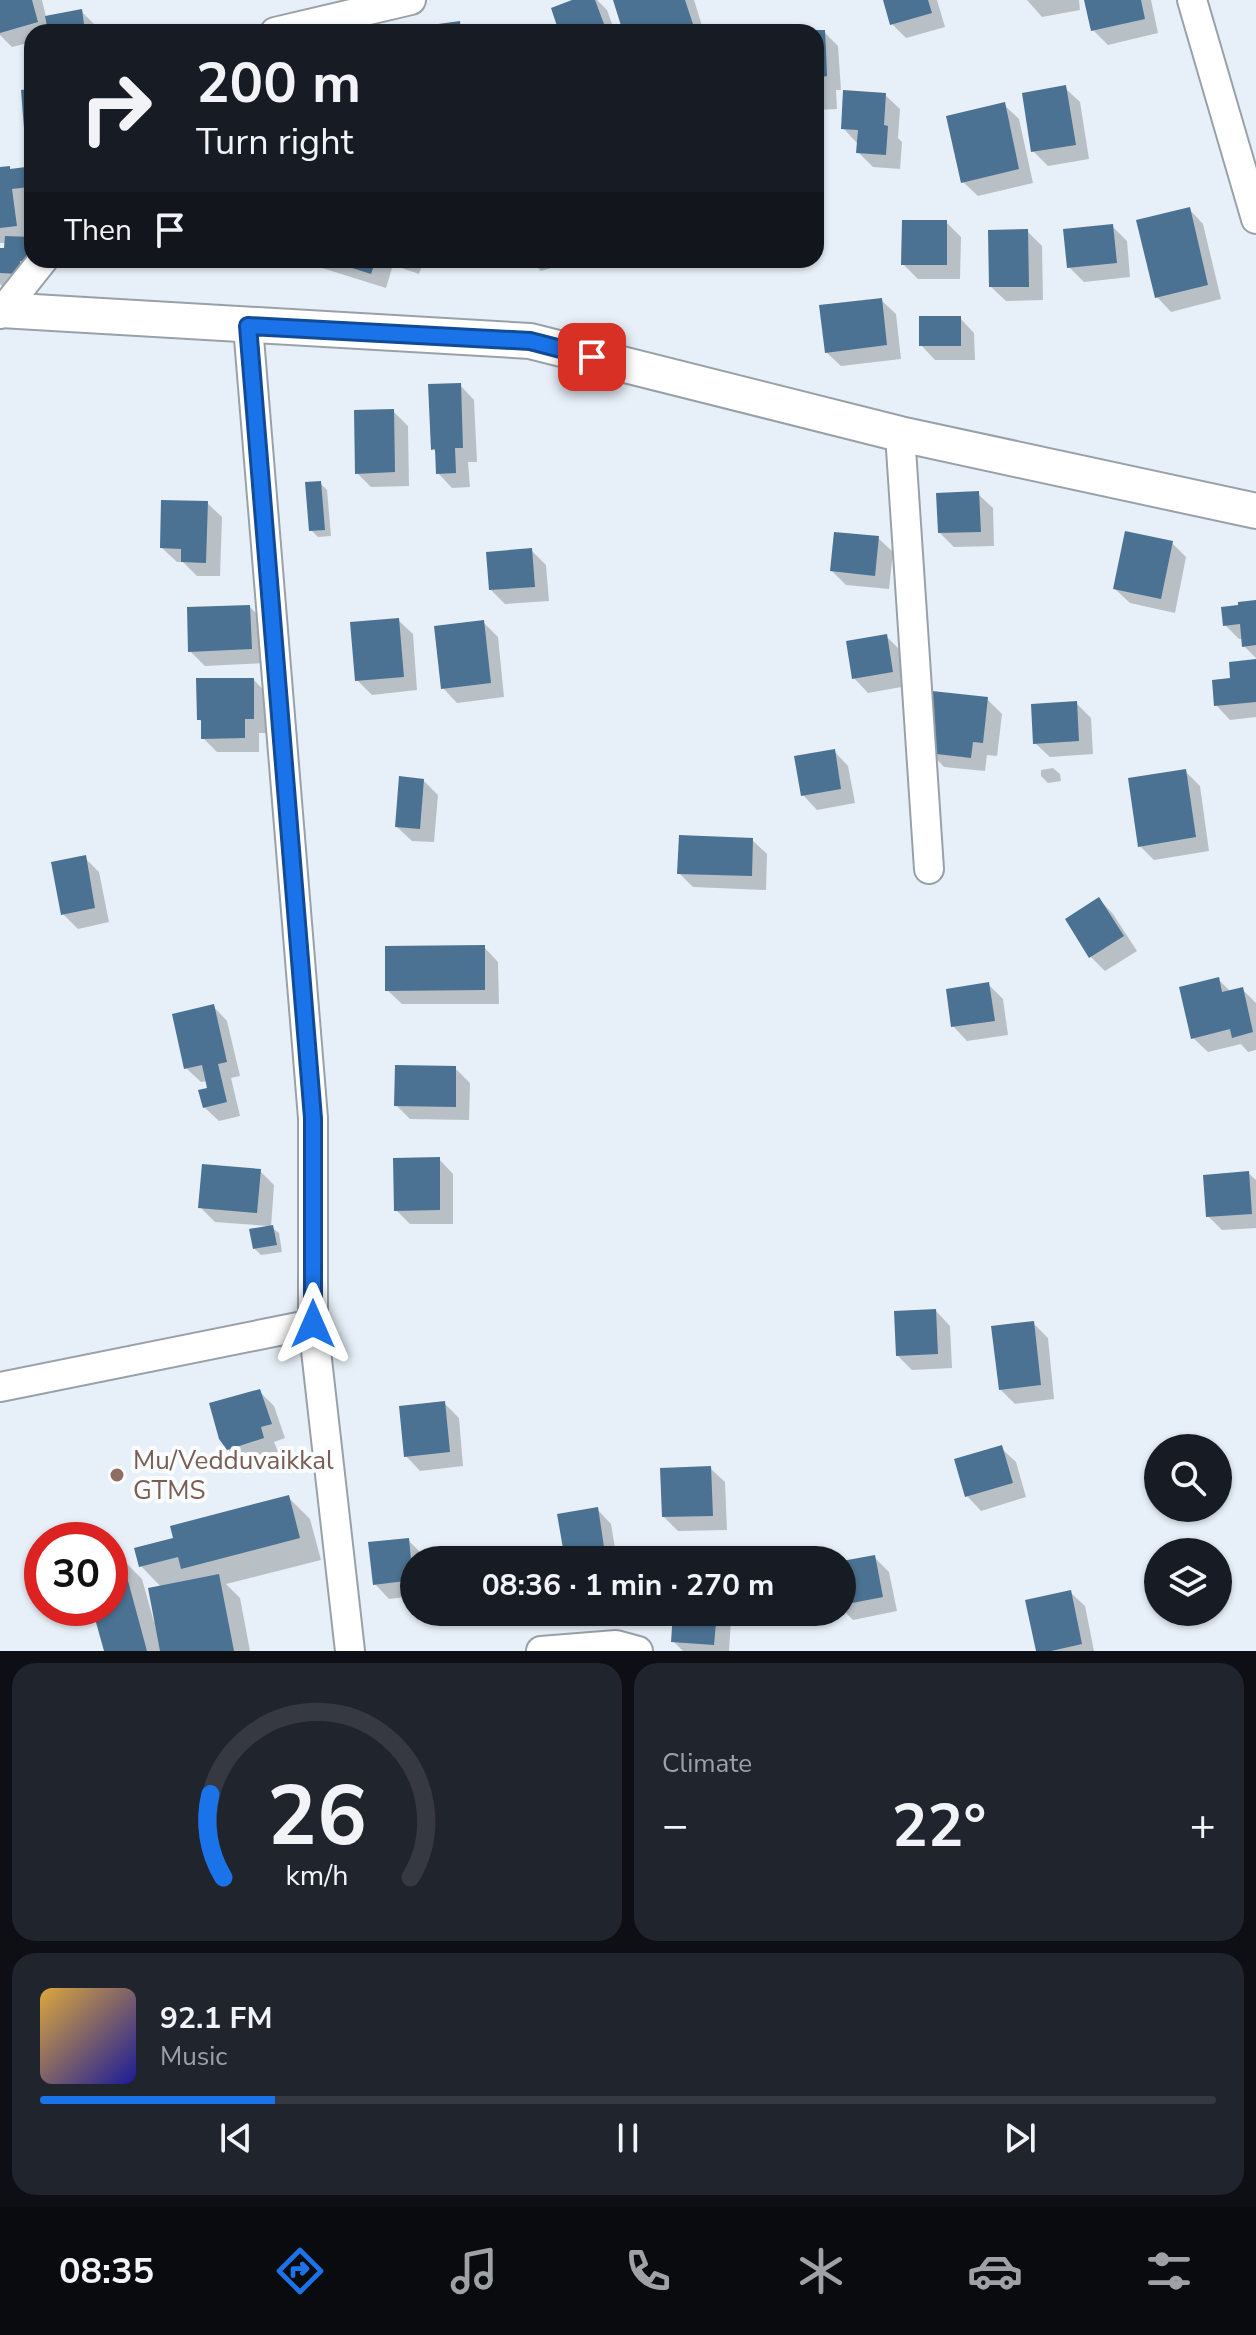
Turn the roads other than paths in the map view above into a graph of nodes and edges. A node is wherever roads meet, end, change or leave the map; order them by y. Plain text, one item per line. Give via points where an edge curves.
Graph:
1 (411, 0) edge
2 (1192, 0) edge
3 (309, 24) edge
4 (1256, 219) edge
5 (36, 268) edge
6 (1, 311) edge
7 (248, 326) junction
8 (900, 434) junction
9 (1256, 511) edge
10 (929, 869) dead end
11 (313, 1324) junction
12 (0, 1387) edge
13 (350, 1651) edge
14 (541, 1651) edge
15 (638, 1651) edge

1 - 3 street
2 - 4 street
5 - 6 street
6 - 7 street
7 - 8 street via 530,341
7 - 11 street via 313,1118
8 - 9 street
8 - 10 street
11 - 12 street
11 - 13 street
14 - 15 street via 616,1645

